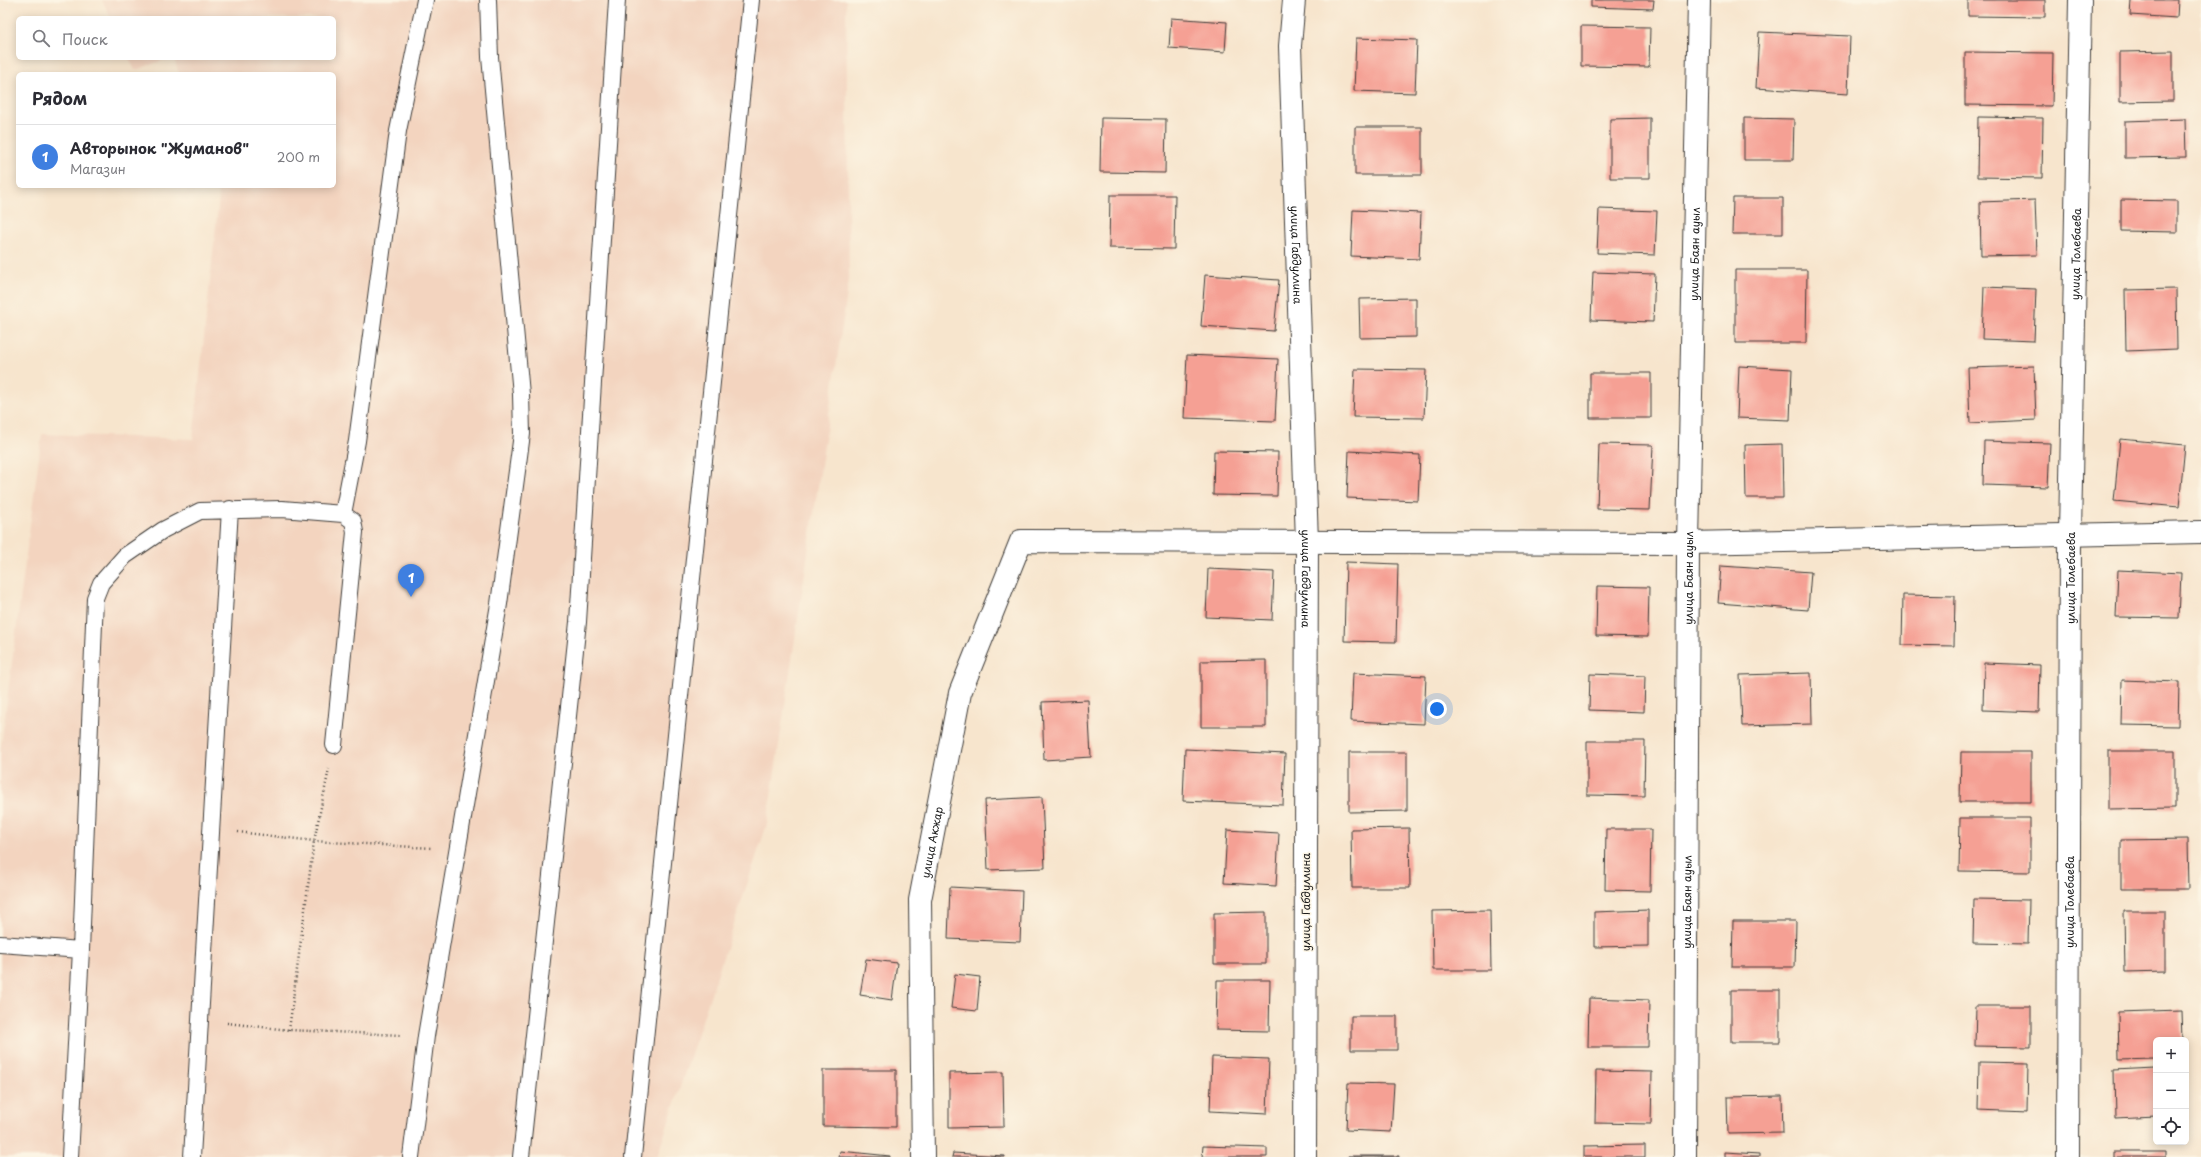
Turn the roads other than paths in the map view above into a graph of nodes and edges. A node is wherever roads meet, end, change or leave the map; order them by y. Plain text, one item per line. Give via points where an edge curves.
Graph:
1 (425, 0) edge
2 (488, 0) edge
3 (617, 0) edge
4 (751, 0) edge
5 (1294, 0) edge
6 (1699, 0) edge
7 (2080, 0) edge
8 (230, 509) junction
9 (344, 514) junction
10 (2201, 532) edge
11 (2070, 534) junction
12 (1307, 542) junction
13 (1688, 543) junction
14 (334, 745) road end
15 (0, 945) edge
16 (81, 950) junction
17 (70, 1157) edge
18 (192, 1157) edge
19 (410, 1157) edge
20 (521, 1157) edge
21 (633, 1157) edge
22 (923, 1157) edge
23 (1305, 1157) edge
24 (1685, 1157) edge
25 (2068, 1157) edge

1 - 9 lane via 398,131 357,441
2 - 19 lane via 490,57 521,394 522,434 499,604 426,1036
3 - 20 lane via 578,622
4 - 21 lane
5 - 12 street, улица Габдуллина via 1290,46
6 - 13 street, улица Баян ауыл
7 - 11 street, улица Толебаева
8 - 9 lane via 282,509
8 - 16 lane via 200,511 163,530 125,556 101,582 95,598
8 - 18 lane
9 - 14 lane via 353,522 355,532
10 - 11 street
11 - 13 street
11 - 25 street, улица Толебаева
12 - 13 street
12 - 22 street, улица Акжар via 1021,541 960,693 920,900
12 - 23 street, улица Габдуллина
13 - 24 street, улица Баян ауыл
15 - 16 lane
16 - 17 lane

